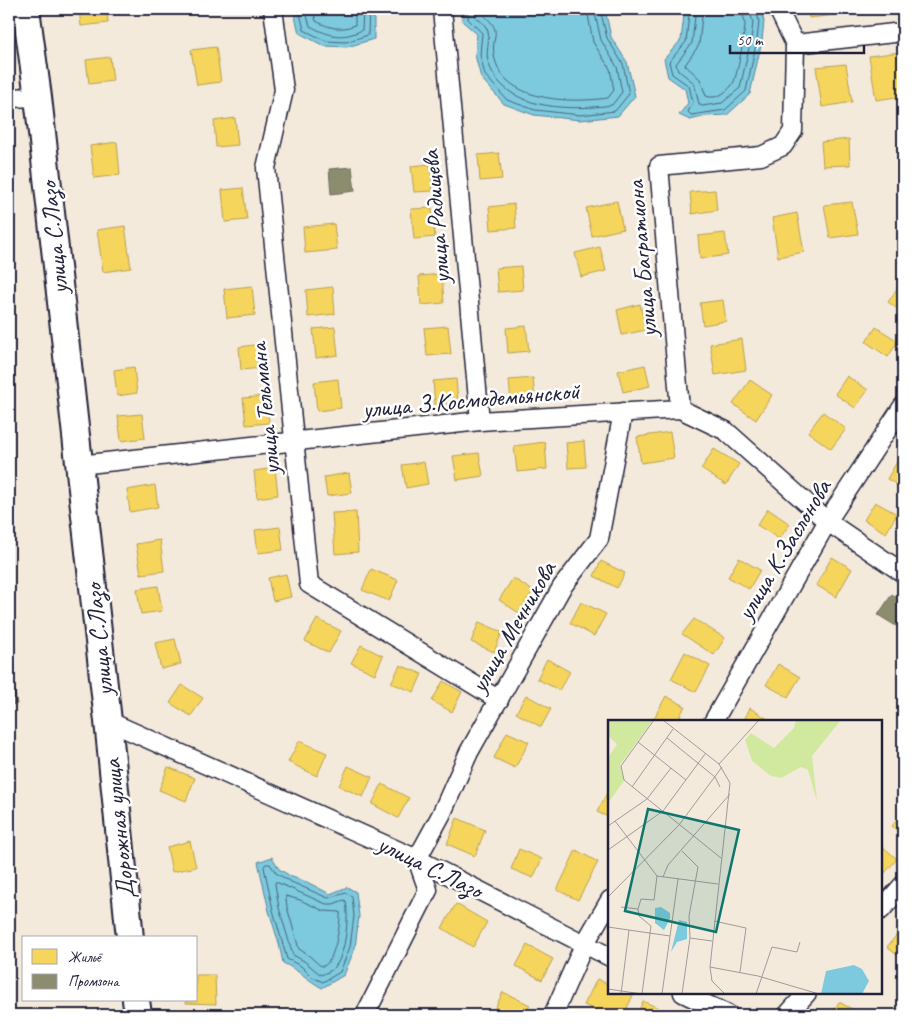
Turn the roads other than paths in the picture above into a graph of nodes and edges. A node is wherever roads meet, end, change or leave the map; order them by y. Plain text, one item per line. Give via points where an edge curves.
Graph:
1 (26, 9) edge
2 (274, 9) edge
3 (442, 9) edge
4 (778, 9) edge
5 (903, 32) edge
6 (795, 44) junction
7 (38, 97) junction
8 (9, 98) edge
9 (903, 406) edge
10 (680, 408) junction
11 (623, 412) junction
12 (480, 421) junction
13 (294, 443) junction
14 (79, 465) junction
15 (828, 522) junction
16 (903, 573) edge
17 (499, 700) junction
18 (714, 720) edge
19 (108, 721) junction
20 (417, 859) junction
21 (903, 885) edge
22 (608, 903) edge
23 (882, 909) edge
24 (130, 936) edge
25 (584, 944) junction
26 (608, 956) edge
27 (685, 994) edge
28 (806, 994) edge
29 (136, 1002) edge
30 (138, 1015) edge
31 (365, 1015) edge
32 (553, 1015) edge
33 (729, 1015) edge
34 (787, 1015) edge

1 - 7 street, улица С.Лазо
2 - 13 street, улица Тельмана via 284,90 266,168
3 - 12 street, улица Радищева
4 - 6 street, улица Багратиона
5 - 6 street
6 - 10 street, улица Багратиона via 793,131 783,146 761,156 659,166
7 - 8 street
7 - 14 street, улица С.Лазо
9 - 15 street, улица К.Заслонова
10 - 11 street, улица З.Космодемьянской
10 - 15 street via 726,431
11 - 12 street, улица З.Космодемьянской
11 - 17 street, улица Мечникова via 599,538 562,587
12 - 13 street, улица З.Космодемьянской
13 - 14 street, улица З.Космодемьянской
13 - 17 street, улица Тельмана via 309,584
14 - 19 street, улица С.Лазо
15 - 16 street
15 - 18 street, улица К.Заслонова
17 - 20 street, улица Мечникова via 469,752
19 - 20 street, улица С.Лазо
19 - 24 street, Дорожная улица
20 - 25 street, улица С.Лазо
20 - 31 street via 428,890
21 - 23 street
22 - 25 street
25 - 26 street, улица С.Лазо
25 - 32 street
27 - 33 street
28 - 34 street
29 - 30 street

